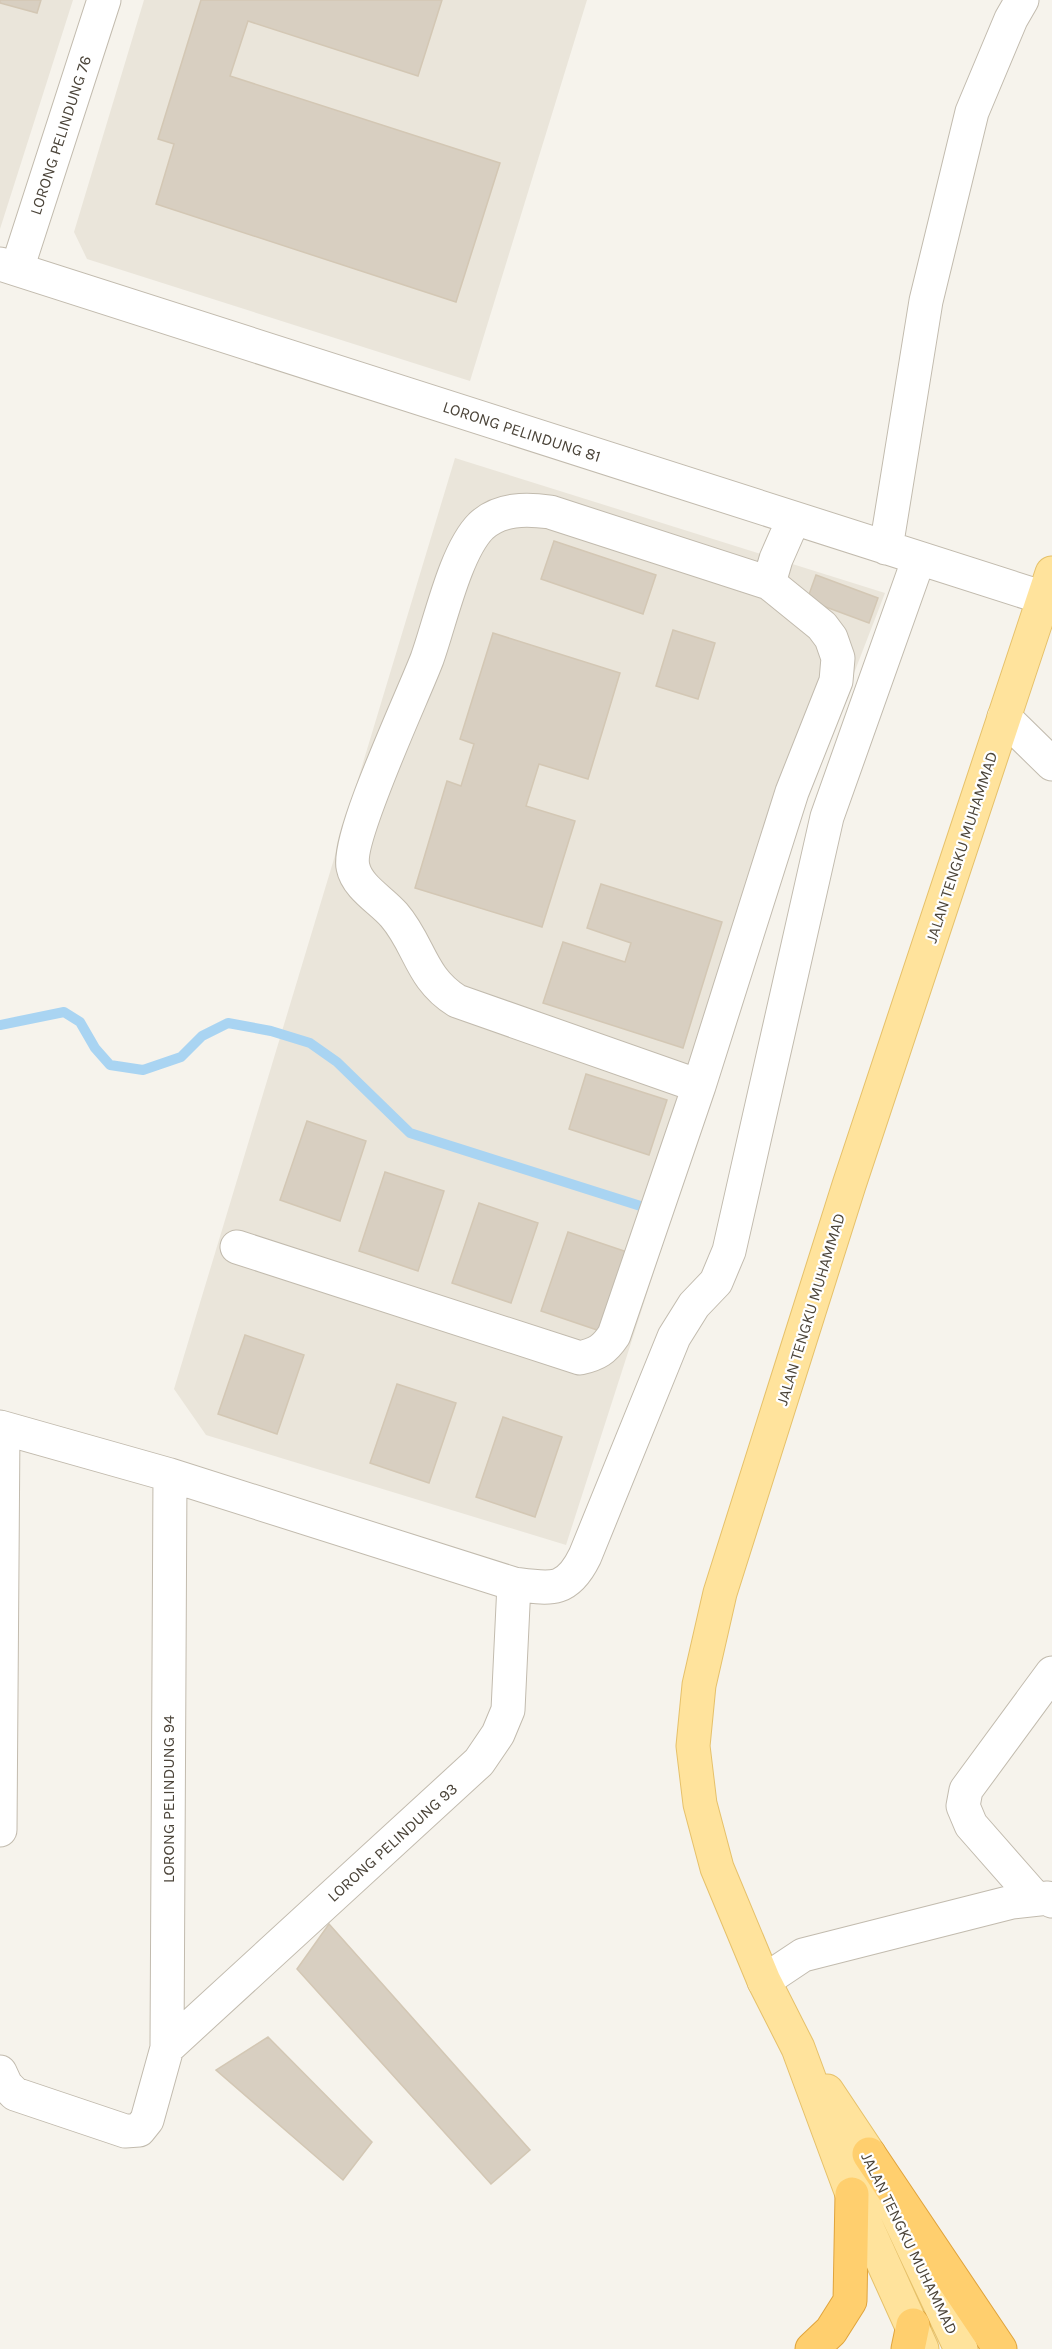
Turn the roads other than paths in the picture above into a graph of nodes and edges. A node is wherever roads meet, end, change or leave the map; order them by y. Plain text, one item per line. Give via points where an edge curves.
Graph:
1 (104, 0) edge
2 (1022, 0) edge
3 (9, 267) edge
4 (794, 518) junction
5 (886, 548) junction
6 (919, 558) junction
7 (769, 583) junction
8 (1048, 586) edge
9 (1004, 717) junction
10 (1052, 764) edge
11 (699, 1086) junction
12 (237, 1246) dead end
13 (1, 1427) edge
14 (170, 1475) junction
15 (514, 1584) junction
16 (1050, 1682) edge
17 (0, 1830) edge
18 (1044, 1900) edge
19 (764, 1981) junction
20 (167, 2048) junction
21 (798, 2048) junction
22 (0, 2072) edge
23 (869, 2154) junction
24 (852, 2194) junction
25 (914, 2341) edge
26 (812, 2349) edge
27 (961, 2349) edge
28 (1000, 2349) edge

1 - 3 street, LORONG PELINDUNG 76
2 - 5 street via 972,112 926,301
3 - 4 street, LORONG PELINDUNG 81
4 - 5 street, LORONG PELINDUNG 81
4 - 7 street
5 - 6 street, LORONG PELINDUNG 81
6 - 8 street, LORONG PELINDUNG 81
6 - 15 street via 827,817 729,1251 716,1281 694,1305 674,1337 578,1571 565,1583 549,1589
7 - 11 street via 822,626 831,638 838,658 836,681 792,792
7 - 11 street via 550,512 524,509 483,524 468,541 427,659 356,834 353,851 352,867 359,880 395,916 440,991 457,1001
8 - 9 main road, JALAN TENGKU MUHAMMAD
9 - 10 street
9 - 19 main road, JALAN TENGKU MUHAMMAD via 849,1185 720,1593 699,1685 693,1746 700,1804 717,1868
11 - 12 street via 614,1335 594,1355 580,1358
13 - 14 street
13 - 17 street
14 - 15 street
14 - 20 street, LORONG PELINDUNG 94
15 - 20 street, LORONG PELINDUNG 93 via 508,1710 479,1762
16 - 18 street via 966,1790 963,1806 971,1825
18 - 19 street via 1012,1902 803,1955
19 - 21 main road, JALAN TENGKU MUHAMMAD
20 - 22 street, LORONG PELINDUNG 94 via 147,2120 139,2130 125,2131 15,2094
21 - 23 main road, JALAN TENGKU MUHAMMAD
21 - 24 main road, JALAN TENGKU MUHAMMAD
23 - 27 main road, JALAN TENGKU MUHAMMAD
23 - 28 highway
24 - 25 main road, JALAN TENGKU MUHAMMAD
24 - 26 highway via 850,2301 831,2331

